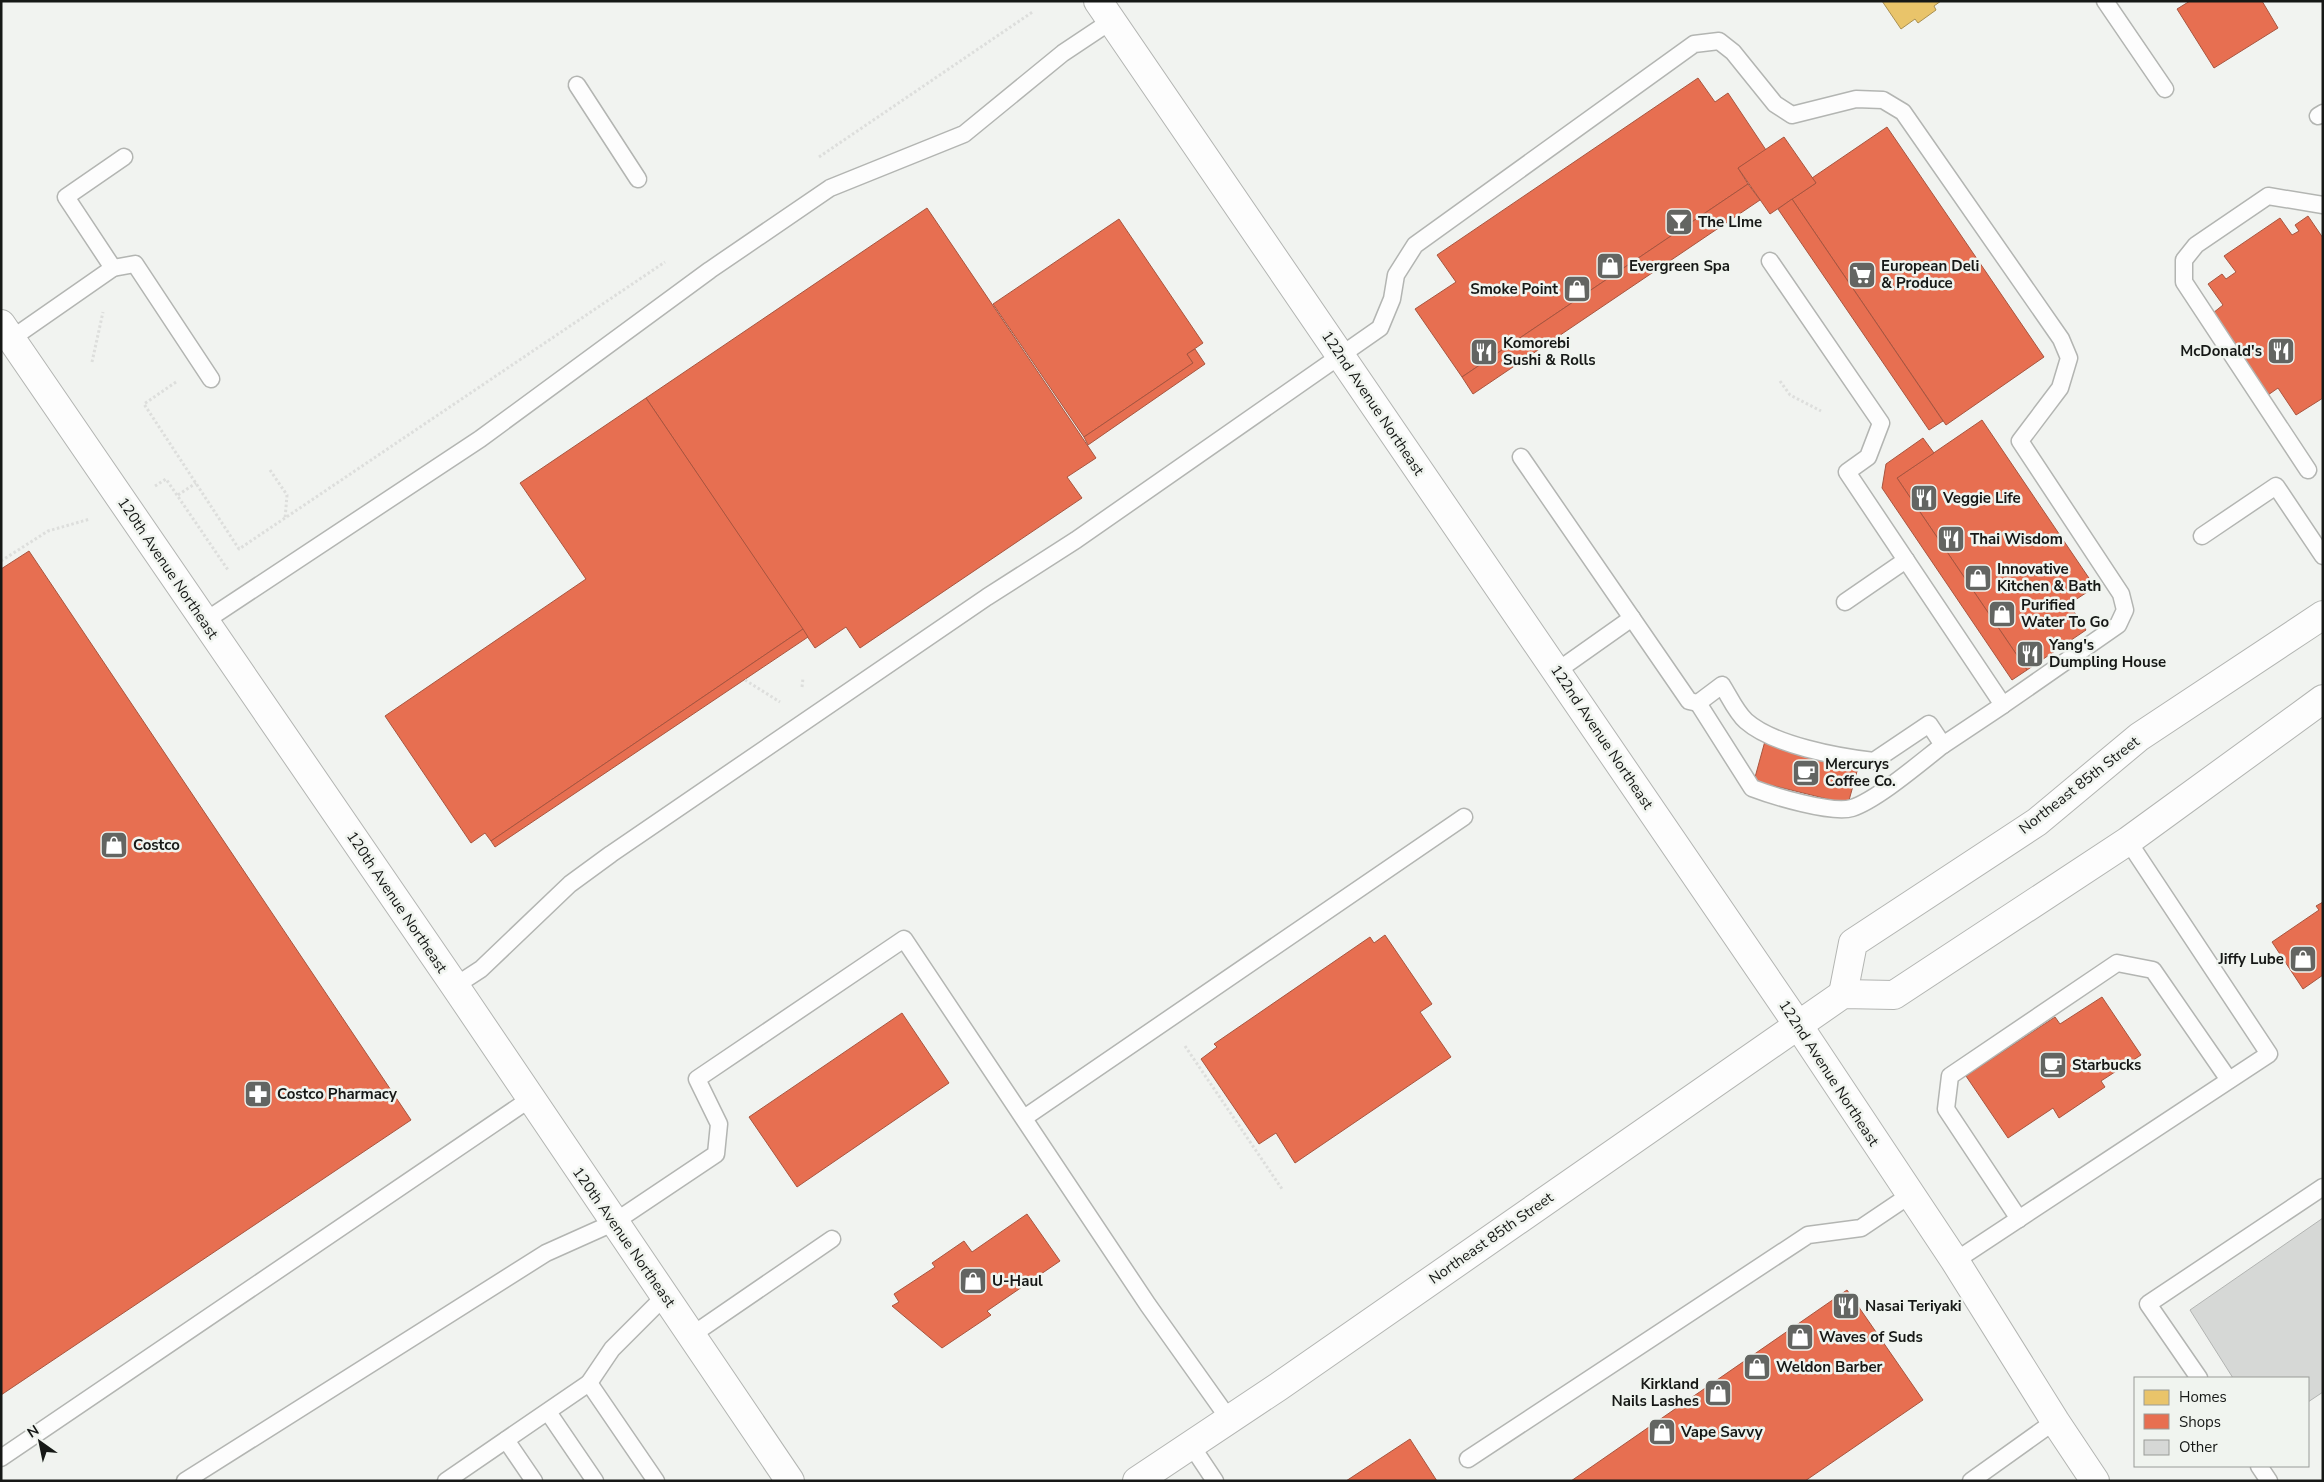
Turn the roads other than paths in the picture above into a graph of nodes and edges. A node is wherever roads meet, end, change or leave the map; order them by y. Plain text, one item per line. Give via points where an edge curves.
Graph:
1 (2105, 1) edge
2 (1104, 11) edge
3 (577, 85) dead end
4 (2165, 89) dead end
5 (124, 158) dead end
6 (638, 179) dead end
7 (2323, 205) edge
8 (1770, 261) dead end
9 (113, 268) junction
10 (6, 332) edge
11 (1341, 355) junction
12 (211, 379) dead end
13 (1521, 457) dead end
14 (2308, 470) dead end
15 (2202, 536) dead end
16 (2323, 556) edge
17 (1906, 560) junction
18 (1845, 602) dead end
19 (2323, 614) edge
20 (1632, 618) junction
21 (205, 621) junction
22 (1557, 672) junction
23 (2323, 699) edge
24 (1698, 702) junction
25 (2003, 705) junction
26 (1943, 745) junction
27 (1464, 817) dead end
28 (2128, 841) junction
29 (455, 986) junction
30 (1844, 994) junction
31 (1798, 1025) junction
32 (2229, 1080) junction
33 (530, 1099) junction
34 (1024, 1118) junction
35 (2323, 1187) edge
36 (1910, 1195) junction
37 (2019, 1219) junction
38 (614, 1223) junction
39 (832, 1239) dead end
40 (1955, 1260) junction
41 (665, 1296) junction
42 (692, 1335) junction
43 (2198, 1377) edge
44 (589, 1383) junction
45 (548, 1412) junction
46 (1229, 1419) junction
47 (2055, 1421) junction
48 (506, 1440) junction
49 (1191, 1445) junction
50 (1, 1458) edge
51 (1468, 1459) dead end
52 (2260, 1467) edge
53 (185, 1481) edge
54 (446, 1481) edge
55 (534, 1481) edge
56 (595, 1481) edge
57 (656, 1481) edge
58 (790, 1481) edge
59 (1137, 1481) edge
60 (1215, 1481) edge
61 (1970, 1481) edge
62 (2095, 1481) edge
63 (2269, 1481) edge

1 - 4 lane
2 - 11 street, 122nd Avenue Northeast
2 - 21 lane via 1063,53 964,134 830,188 710,270 480,439
3 - 6 lane
5 - 9 lane via 66,197
7 - 14 lane via 2268,196 2196,245 2184,260 2184,282
8 - 17 lane via 1881,423 1868,457 1847,472
9 - 10 lane
9 - 12 lane via 135,264
10 - 21 street, 120th Avenue Northeast
11 - 22 street, 122nd Avenue Northeast
11 - 25 lane via 1380,328 1392,299 1396,275 1415,245 1694,44 1719,42 1733,52 1775,104 1792,115 1856,99 1883,100 1903,112 2061,339 2069,358 2060,388 2020,442 2121,594 2125,610 2118,626
11 - 29 lane via 1076,540 986,597 611,854 570,884 480,969
13 - 20 lane
15 - 16 lane via 2276,486
17 - 18 lane
17 - 25 lane
19 - 30 street, Northeast 85th Street via 2139,737 2036,822 1853,943
20 - 22 lane
20 - 24 lane via 1689,701
21 - 29 street, 120th Avenue Northeast
22 - 31 street, 122nd Avenue Northeast
23 - 28 street
24 - 26 lane via 1722,685 1745,720 1771,737 1851,758 1874,761 1929,724
24 - 26 lane via 1752,788 1835,810 1852,808 1870,799
25 - 26 lane
27 - 34 lane
28 - 30 street via 1894,995
28 - 32 lane via 2269,1054
29 - 33 street, 120th Avenue Northeast
30 - 31 street, Northeast 85th Street
31 - 36 street, 122nd Avenue Northeast
31 - 46 street, Northeast 85th Street
32 - 37 lane
32 - 37 lane via 2153,970 2117,963 1950,1076 1946,1109
33 - 38 street, 120th Avenue Northeast
33 - 50 lane
34 - 38 lane via 904,939 697,1079 719,1124 716,1154
34 - 46 lane via 1148,1305
35 - 43 lane via 2148,1304
36 - 40 street, 122nd Avenue Northeast
36 - 51 lane via 1861,1228 1808,1235
37 - 40 lane
38 - 41 street, 120th Avenue Northeast
38 - 53 lane via 546,1253
39 - 42 lane
40 - 47 street, 122nd Avenue Northeast
41 - 42 street, 120th Avenue Northeast
41 - 44 lane via 612,1349
42 - 58 street, 120th Avenue Northeast
44 - 45 lane
44 - 57 lane
45 - 48 lane
45 - 56 lane
46 - 49 street, Northeast 85th Street
47 - 61 lane
47 - 62 street, 122nd Avenue Northeast
48 - 54 lane
48 - 55 lane
49 - 59 street, Northeast 85th Street
49 - 60 lane
52 - 63 lane

